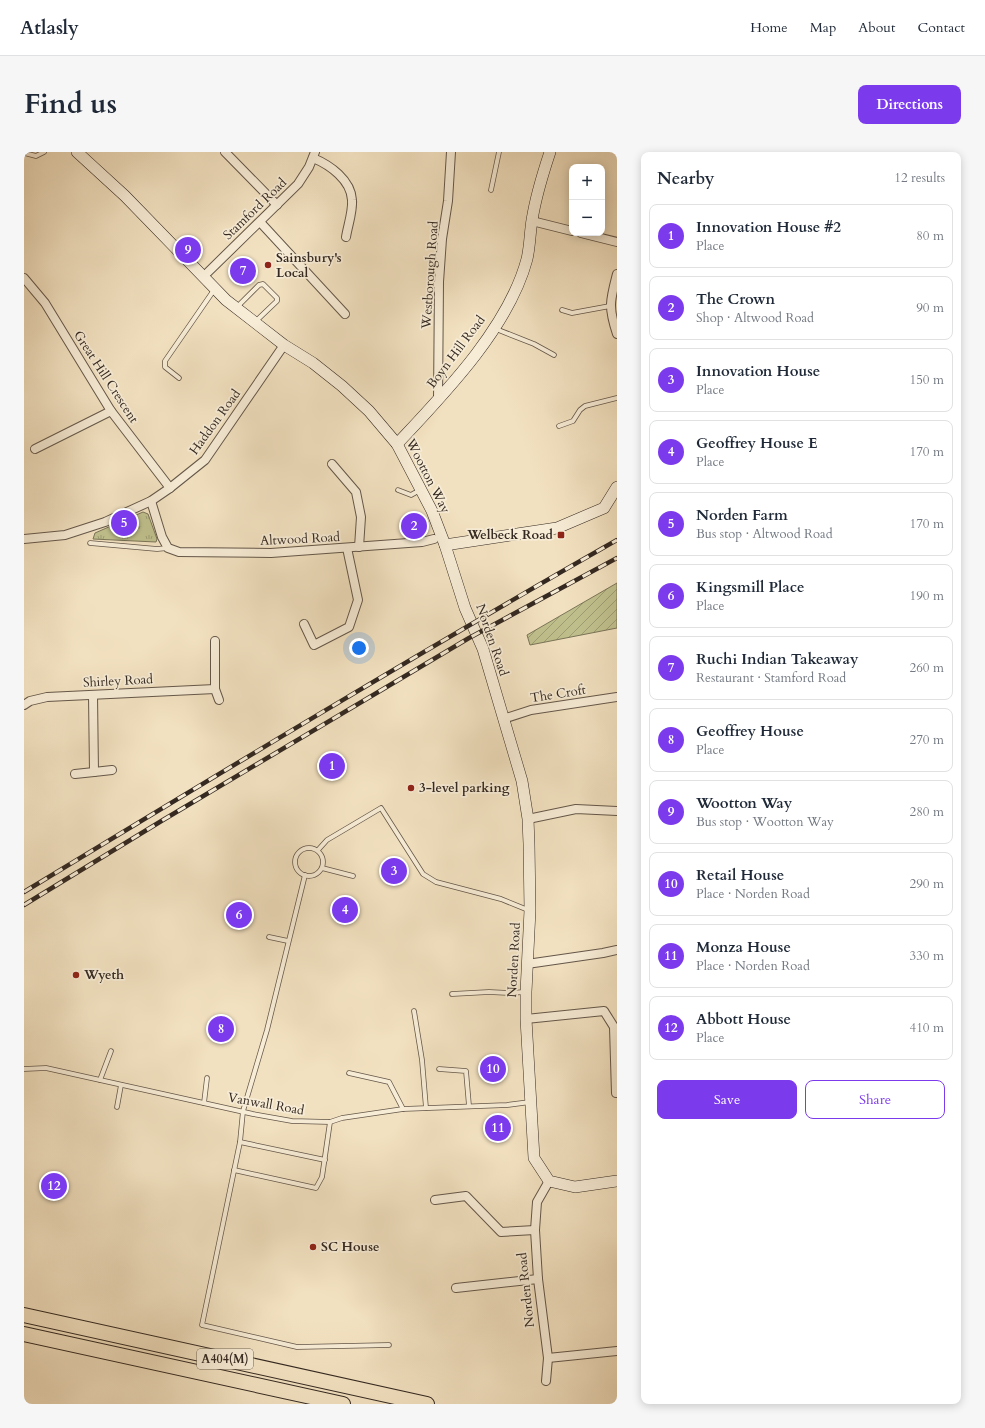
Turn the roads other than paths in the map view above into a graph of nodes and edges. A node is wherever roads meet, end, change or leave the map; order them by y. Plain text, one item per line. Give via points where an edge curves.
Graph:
1 (44, 152) edge
2 (77, 152) edge
3 (225, 152) edge
4 (451, 152) edge
5 (499, 152) edge
6 (550, 152) edge
7 (24, 153) edge
8 (314, 155) edge
9 (491, 190) dead end
10 (277, 205) junction
11 (532, 221) junction
12 (260, 222) junction
13 (569, 230) edge
14 (593, 236) edge
15 (346, 237) dead end
16 (617, 242) edge
17 (617, 274) edge
18 (203, 277) junction
19 (24, 278) edge
20 (215, 289) junction
21 (239, 305) junction
22 (610, 306) junction
23 (562, 310) dead end
24 (345, 314) dead end
25 (258, 319) junction
26 (494, 328) junction
27 (617, 334) edge
28 (284, 345) junction
29 (554, 355) dead end
30 (179, 378) dead end
31 (617, 398) edge
32 (438, 400) junction
33 (111, 411) junction
34 (559, 426) dead end
35 (397, 444) junction
36 (35, 449) dead end
37 (332, 464) dead end
38 (170, 488) junction
39 (617, 488) edge
40 (398, 490) dead end
41 (420, 490) junction
42 (151, 501) junction
43 (24, 539) edge
44 (434, 539) dead end
45 (90, 543) dead end
46 (445, 545) junction
47 (359, 547) junction
48 (168, 548) junction
49 (347, 548) junction
50 (304, 624) dead end
51 (215, 641) dead end
52 (215, 689) junction
53 (93, 695) junction
54 (617, 697) edge
55 (219, 700) dead end
56 (24, 705) edge
57 (503, 719) junction
58 (112, 770) dead end
59 (94, 772) junction
60 (75, 774) dead end
61 (617, 811) edge
62 (528, 819) junction
63 (318, 850) junction
64 (322, 868) junction
65 (305, 875) junction
66 (352, 876) dead end
67 (530, 910) junction
68 (269, 937) dead end
69 (288, 941) junction
70 (617, 950) edge
71 (527, 964) junction
72 (526, 992) junction
73 (452, 994) dead end
74 (414, 1010) dead end
75 (526, 1019) junction
76 (111, 1051) dead end
77 (24, 1069) edge
78 (439, 1069) dead end
79 (349, 1073) dead end
80 (207, 1078) dead end
81 (100, 1080) junction
82 (121, 1085) junction
83 (616, 1093) dead end
84 (530, 1102) junction
85 (204, 1103) junction
86 (469, 1106) junction
87 (117, 1107) dead end
88 (426, 1108) junction
89 (403, 1109) junction
90 (243, 1111) junction
91 (330, 1122) junction
92 (240, 1142) junction
93 (325, 1160) junction
94 (234, 1170) junction
95 (549, 1181) junction
96 (617, 1181) edge
97 (435, 1200) dead end
98 (535, 1230) junction
99 (538, 1279) junction
100 (456, 1288) dead end
101 (24, 1315) edge
102 (24, 1334) edge
103 (389, 1345) dead end
104 (617, 1350) edge
105 (548, 1358) junction
106 (546, 1381) dead end
107 (343, 1404) edge
108 (427, 1404) edge

1 - 7 lane via 36,156
2 - 18 street, Wootton Way via 125,196
3 - 10 street
4 - 32 street, Westborough Road via 439,282
5 - 9 lane
6 - 11 street, Boyn Hill Road via 538,186
8 - 10 street, Stamford Road via 304,176
8 - 15 street via 340,176 348,187 352,199
10 - 12 street, Stamford Road
11 - 13 street
11 - 26 street, Boyn Hill Road via 527,258 512,297
12 - 18 street, Stamford Road
12 - 24 street
14 - 16 street
17 - 22 street
18 - 20 street, Wootton Way
19 - 33 street, Great Hill Crescent via 45,303
20 - 21 street, Wootton Way
20 - 30 lane via 165,361 164,367
21 - 25 street, Wootton Way
21 - 25 lane via 263,284 277,301
22 - 23 lane via 572,314
22 - 27 street
25 - 28 street, Wootton Way
26 - 29 lane
26 - 32 street, Boyn Hill Road
28 - 35 street, Wootton Way via 313,363 342,386 369,411
28 - 38 street, Haddon Road via 205,460
31 - 34 lane via 585,406 573,421
32 - 35 street, Boyn Hill Road
33 - 36 street
33 - 38 street, Great Hill Crescent
35 - 41 street, Wootton Way
37 - 47 street via 356,492 361,517
38 - 42 street, Haddon Road
39 - 46 street via 604,508 557,528
40 - 41 lane via 411,495
41 - 46 street, Wootton Way via 432,511
42 - 43 street via 105,522 65,535
42 - 48 street
44 - 47 street, Altwood Road
45 - 48 lane, Altwood Road
46 - 57 street, Norden Road via 465,608 483,649
47 - 49 street, Altwood Road
48 - 49 street, Altwood Road via 179,552 271,553
49 - 50 street via 358,600 348,627 314,645
51 - 52 street
52 - 53 street, Shirley Road
52 - 55 street
53 - 56 street, Shirley Road via 46,697
53 - 59 street
54 - 57 street, The Croft via 531,710
57 - 62 street, Norden Road via 522,781
58 - 59 street
59 - 60 street
61 - 62 street via 576,809
62 - 67 street, Norden Road
63 - 64 lane via 323,857
63 - 65 lane via 306,848 297,855 297,869
63 - 67 lane via 327,840 381,808 423,874 436,882 501,899
64 - 65 lane via 318,874
64 - 66 lane
65 - 69 lane
67 - 71 street, Norden Road
68 - 69 lane
69 - 90 lane via 267,1030
70 - 71 street
71 - 72 street, Norden Road
72 - 73 lane
72 - 75 street, Norden Road
74 - 88 lane
75 - 83 street via 604,1011 614,1027
75 - 84 street, Norden Road
76 - 81 lane
77 - 81 lane, Vanwall Road via 46,1068
78 - 86 lane via 466,1071
79 - 89 lane via 389,1082
80 - 85 lane
81 - 82 lane, Vanwall Road
82 - 85 lane, Vanwall Road
82 - 87 lane
84 - 86 lane, Vanwall Road
84 - 95 street, Norden Road via 534,1158
85 - 90 lane, Vanwall Road
86 - 88 lane, Vanwall Road
88 - 89 lane, Vanwall Road
89 - 91 lane, Vanwall Road
90 - 91 lane, Vanwall Road via 292,1121
90 - 92 lane
91 - 93 lane
92 - 93 lane
92 - 94 lane
93 - 94 lane via 322,1176 316,1188
94 - 103 lane via 202,1325 297,1347
95 - 96 street via 575,1187
95 - 98 street, Norden Road via 537,1202
97 - 98 street via 466,1196 501,1232
98 - 99 street, Norden Road
99 - 100 street
99 - 105 street, Norden Road
101 - 108 highway, A404(M)
102 - 107 highway, A404(M)
104 - 105 street
105 - 106 street, Norden Road

